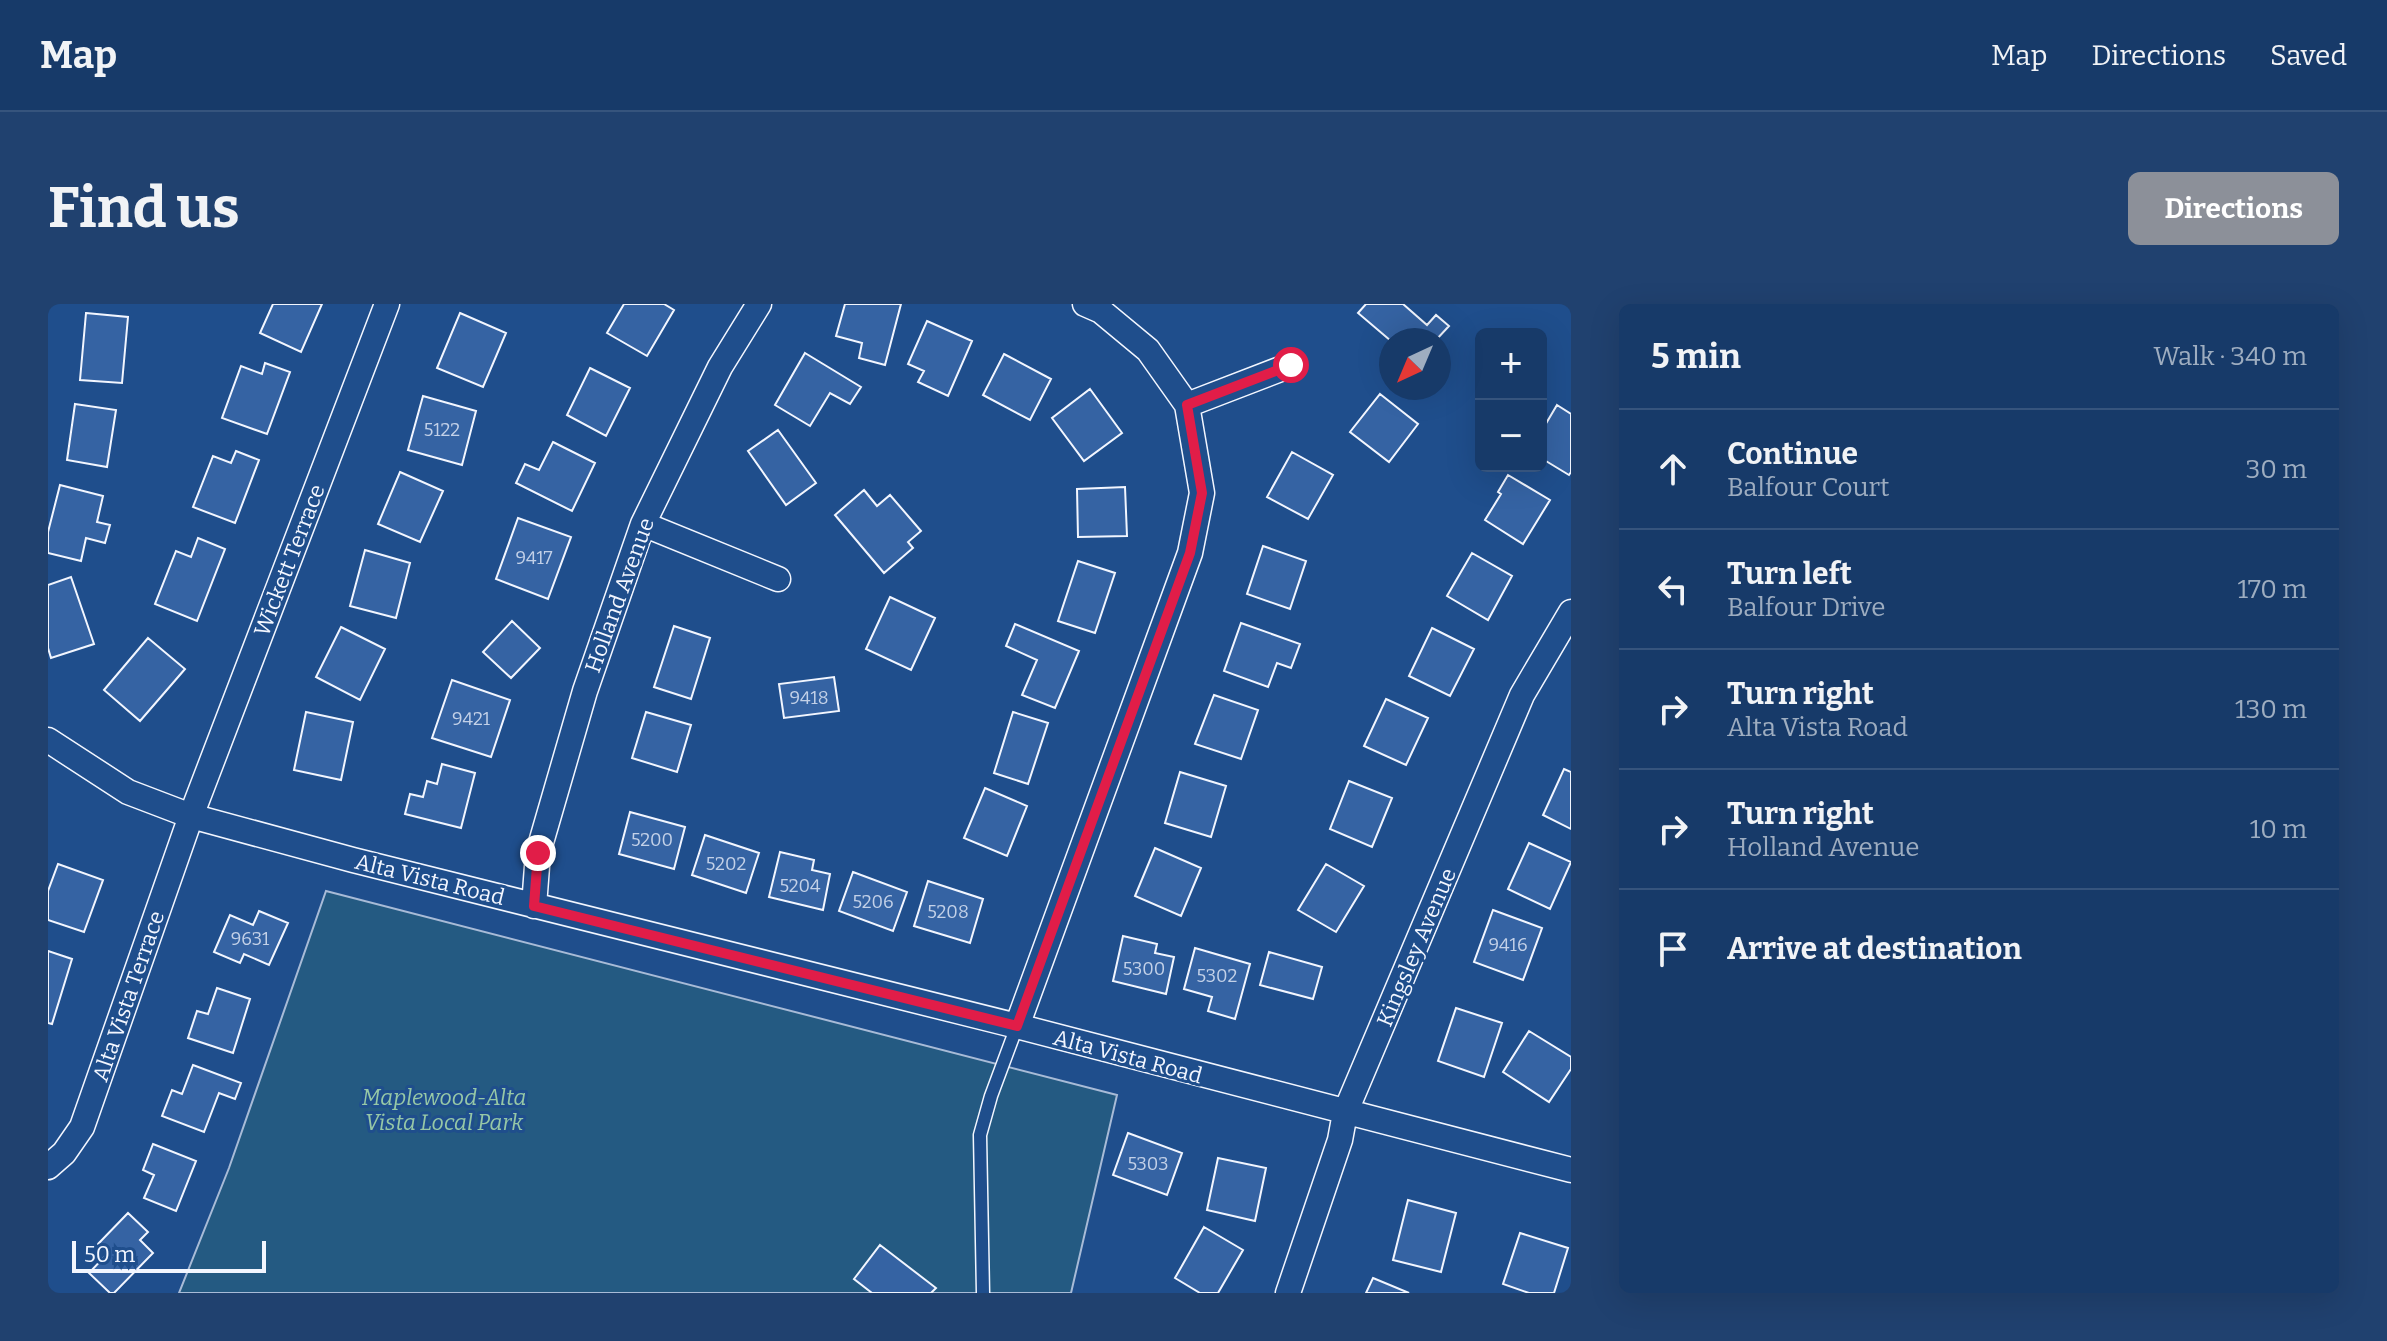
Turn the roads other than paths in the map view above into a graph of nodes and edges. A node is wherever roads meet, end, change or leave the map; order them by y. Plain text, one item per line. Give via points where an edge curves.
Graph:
1 (387, 304) edge
2 (759, 304) edge
3 (1085, 304) edge
4 (1291, 365) dead end
5 (1187, 405) junction
6 (643, 524) junction
7 (778, 579) dead end
8 (1571, 612) edge
9 (48, 740) edge
10 (191, 816) junction
11 (534, 906) junction
12 (1017, 1026) junction
13 (1345, 1113) junction
14 (48, 1167) edge
15 (1571, 1170) edge
16 (983, 1293) edge
17 (1288, 1293) edge

1 - 10 street, Wickett Terrace
2 - 6 street, Holland Avenue via 720,367
3 - 5 street via 1148,350
4 - 5 street
5 - 12 street via 1202,493 1190,553
6 - 7 street
6 - 11 street, Holland Avenue via 563,765 538,853
8 - 13 street, Kingsley Avenue via 1522,695
9 - 10 street, Alta Vista Road via 128,792
10 - 11 street, Alta Vista Road
10 - 14 street, Alta Vista Terrace via 82,1127
11 - 12 street, Alta Vista Road
12 - 13 street, Alta Vista Road
12 - 16 lane via 980,1135
13 - 15 street, Alta Vista Road
13 - 17 street, Kingsley Avenue

